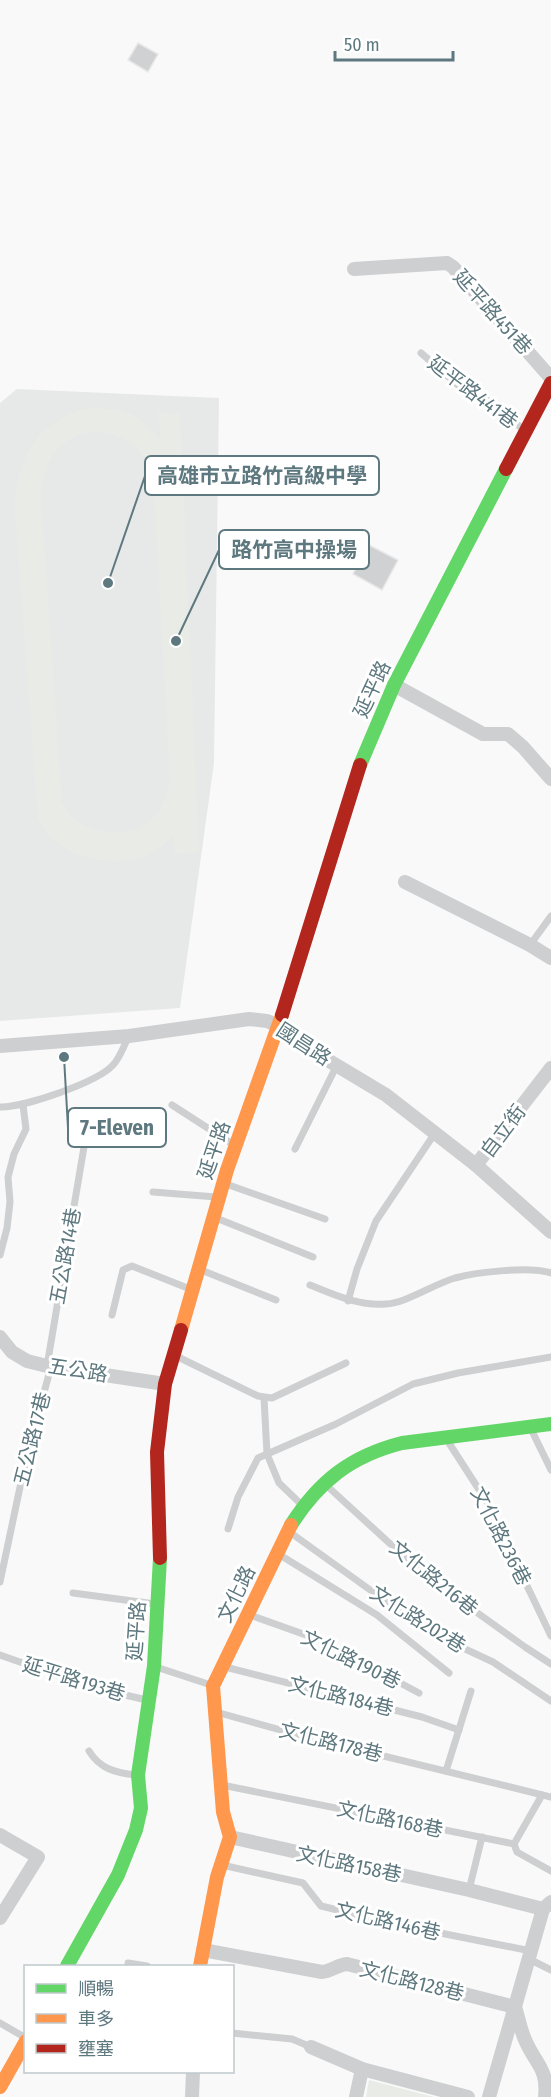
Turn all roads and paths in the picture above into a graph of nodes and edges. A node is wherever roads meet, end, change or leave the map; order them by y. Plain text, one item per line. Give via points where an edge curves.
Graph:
1 (354, 269) dead end
2 (421, 353) dead end
3 (551, 378) edge
4 (551, 383) edge
5 (526, 432) junction
6 (394, 685) junction
7 (550, 775) edge
8 (405, 882) dead end
9 (551, 916) edge
10 (530, 945) junction
11 (551, 958) edge
12 (279, 1026) junction
13 (129, 1036) junction
14 (0, 1046) edge
15 (337, 1065) junction
16 (551, 1068) edge
17 (23, 1105) junction
18 (172, 1105) dead end
19 (0, 1107) edge
20 (435, 1133) junction
21 (236, 1146) junction
22 (84, 1147) dead end
23 (295, 1149) dead end
24 (477, 1165) junction
25 (224, 1183) junction
26 (153, 1192) dead end
27 (219, 1197) junction
28 (213, 1218) junction
29 (325, 1219) dead end
30 (551, 1232) edge
31 (0, 1255) edge
32 (313, 1257) dead end
33 (198, 1270) junction
34 (551, 1273) edge
35 (310, 1285) dead end
36 (192, 1290) junction
37 (276, 1300) dead end
38 (348, 1301) junction
39 (112, 1315) dead end
40 (0, 1337) edge
41 (173, 1355) junction
42 (551, 1357) edge
43 (346, 1363) dead end
44 (49, 1366) junction
45 (165, 1384) junction
46 (264, 1398) junction
47 (551, 1424) edge
48 (531, 1428) junction
49 (446, 1438) junction
50 (267, 1454) junction
51 (551, 1470) edge
52 (324, 1482) junction
53 (304, 1507) junction
54 (228, 1529) dead end
55 (289, 1531) junction
56 (278, 1554) junction
57 (0, 1582) edge
58 (73, 1593) dead end
59 (157, 1604) junction
60 (248, 1614) junction
61 (551, 1636) edge
62 (0, 1655) edge
63 (551, 1664) edge
64 (154, 1666) junction
65 (222, 1667) junction
66 (449, 1673) dead end
67 (213, 1686) junction
68 (471, 1691) dead end
69 (419, 1693) dead end
70 (149, 1700) junction
71 (551, 1701) edge
72 (216, 1712) junction
73 (459, 1730) junction
74 (89, 1751) dead end
75 (446, 1771) junction
76 (138, 1775) junction
77 (220, 1784) junction
78 (542, 1795) junction
79 (551, 1797) edge
80 (0, 1835) edge
81 (230, 1837) junction
82 (482, 1838) junction
83 (514, 1844) junction
84 (220, 1865) junction
85 (551, 1871) edge
86 (469, 1890) junction
87 (547, 1906) edge
88 (0, 1918) edge
89 (203, 1950) junction
90 (530, 1955) junction
91 (128, 1963) dead end
92 (68, 1965) edge
93 (141, 1965) edge
94 (200, 1965) edge
95 (551, 1970) edge
96 (515, 2007) junction
97 (0, 2023) edge
98 (234, 2033) edge
99 (24, 2039) edge
100 (24, 2044) edge
101 (311, 2047) joint
102 (362, 2068) junction
103 (193, 2073) edge
104 (0, 2087) edge
105 (192, 2097) edge
106 (356, 2097) edge
107 (468, 2097) edge
108 (489, 2097) edge
109 (545, 2097) edge

1 - 3 street, 延平路451巷 via 447,263
2 - 5 lane, 延平路441巷 via 471,396 486,399
4 - 5 street, 延平路
5 - 6 street, 延平路
6 - 7 street via 483,734 508,734
6 - 12 street, 延平路 via 354,781
8 - 10 street
9 - 10 lane
10 - 11 street
12 - 13 street, 國昌路 via 249,1019
12 - 15 street, 國昌路
12 - 21 street, 延平路
13 - 14 street, 國昌路
13 - 17 lane via 114,1064 97,1077
15 - 20 street, 國昌路 via 386,1095
15 - 23 lane
16 - 24 street, 自立街
17 - 19 lane
17 - 31 lane via 26,1129 8,1177 10,1202
18 - 21 lane
20 - 24 street, 國昌路
20 - 38 lane via 375,1221
21 - 25 street, 延平路
22 - 44 lane, 五公路14巷
24 - 30 street, 國昌路
25 - 27 street, 延平路
25 - 29 lane
26 - 27 lane
27 - 28 street, 延平路
28 - 32 lane
28 - 33 street, 延平路
33 - 36 street, 延平路
33 - 37 lane
34 - 38 lane via 510,1270 455,1278 387,1304
35 - 38 lane
36 - 39 lane via 132,1266 123,1270
36 - 41 street, 延平路
40 - 44 street, 五公路 via 12,1352 27,1361
41 - 45 street, 延平路
41 - 46 lane
42 - 50 lane via 413,1384
43 - 46 lane via 272,1398
44 - 45 street, 五公路
44 - 57 lane, 五公路17巷
45 - 59 street, 延平路 via 157,1452
46 - 50 lane
47 - 48 street, 文化路
48 - 49 street, 文化路
48 - 51 lane
49 - 52 street, 文化路 via 379,1449
49 - 61 lane, 文化路236巷 via 487,1503
50 - 53 lane via 279,1483
50 - 54 lane via 258,1458 238,1497
52 - 53 street, 文化路
52 - 63 lane, 文化路216巷 via 422,1573
53 - 55 street, 文化路
55 - 56 street, 文化路
55 - 71 lane, 文化路202巷 via 398,1610 448,1641 493,1662
56 - 60 street, 文化路
56 - 66 lane via 377,1615
58 - 59 lane
59 - 64 street, 延平路
60 - 65 street, 文化路
60 - 69 lane, 文化路190巷 via 320,1640
62 - 70 lane, 延平路193巷 via 94,1688
64 - 67 lane
64 - 70 street, 延平路
65 - 67 street, 文化路
65 - 73 lane, 文化路184巷 via 422,1717
67 - 72 street
68 - 73 lane
70 - 76 street, 延平路
72 - 75 lane, 文化路178巷
72 - 77 street
73 - 75 lane
74 - 76 lane via 95,1761 114,1772
75 - 78 lane, 文化路178巷
76 - 92 street, 延平路 via 141,1808 128,1851
77 - 81 street
77 - 82 lane, 文化路168巷
78 - 79 lane, 文化路178巷
78 - 83 lane
80 - 88 street via 38,1857
81 - 84 street
81 - 86 street, 文化路158巷
82 - 83 lane, 文化路168巷
82 - 86 lane
83 - 85 lane, 文化路168巷 via 517,1852
84 - 89 street
84 - 90 lane, 文化路146巷 via 303,1883 321,1906
86 - 87 street, 文化路158巷
87 - 90 street
89 - 94 street
89 - 96 street, 文化路128巷 via 322,1972 347,1964
90 - 95 lane, 文化路146巷
90 - 96 street
91 - 93 lane
96 - 108 street
96 - 109 street via 527,2044 539,2062
97 - 99 lane
98 - 101 lane via 292,2039
100 - 104 street
101 - 102 street
102 - 106 street
102 - 107 street
103 - 105 street

